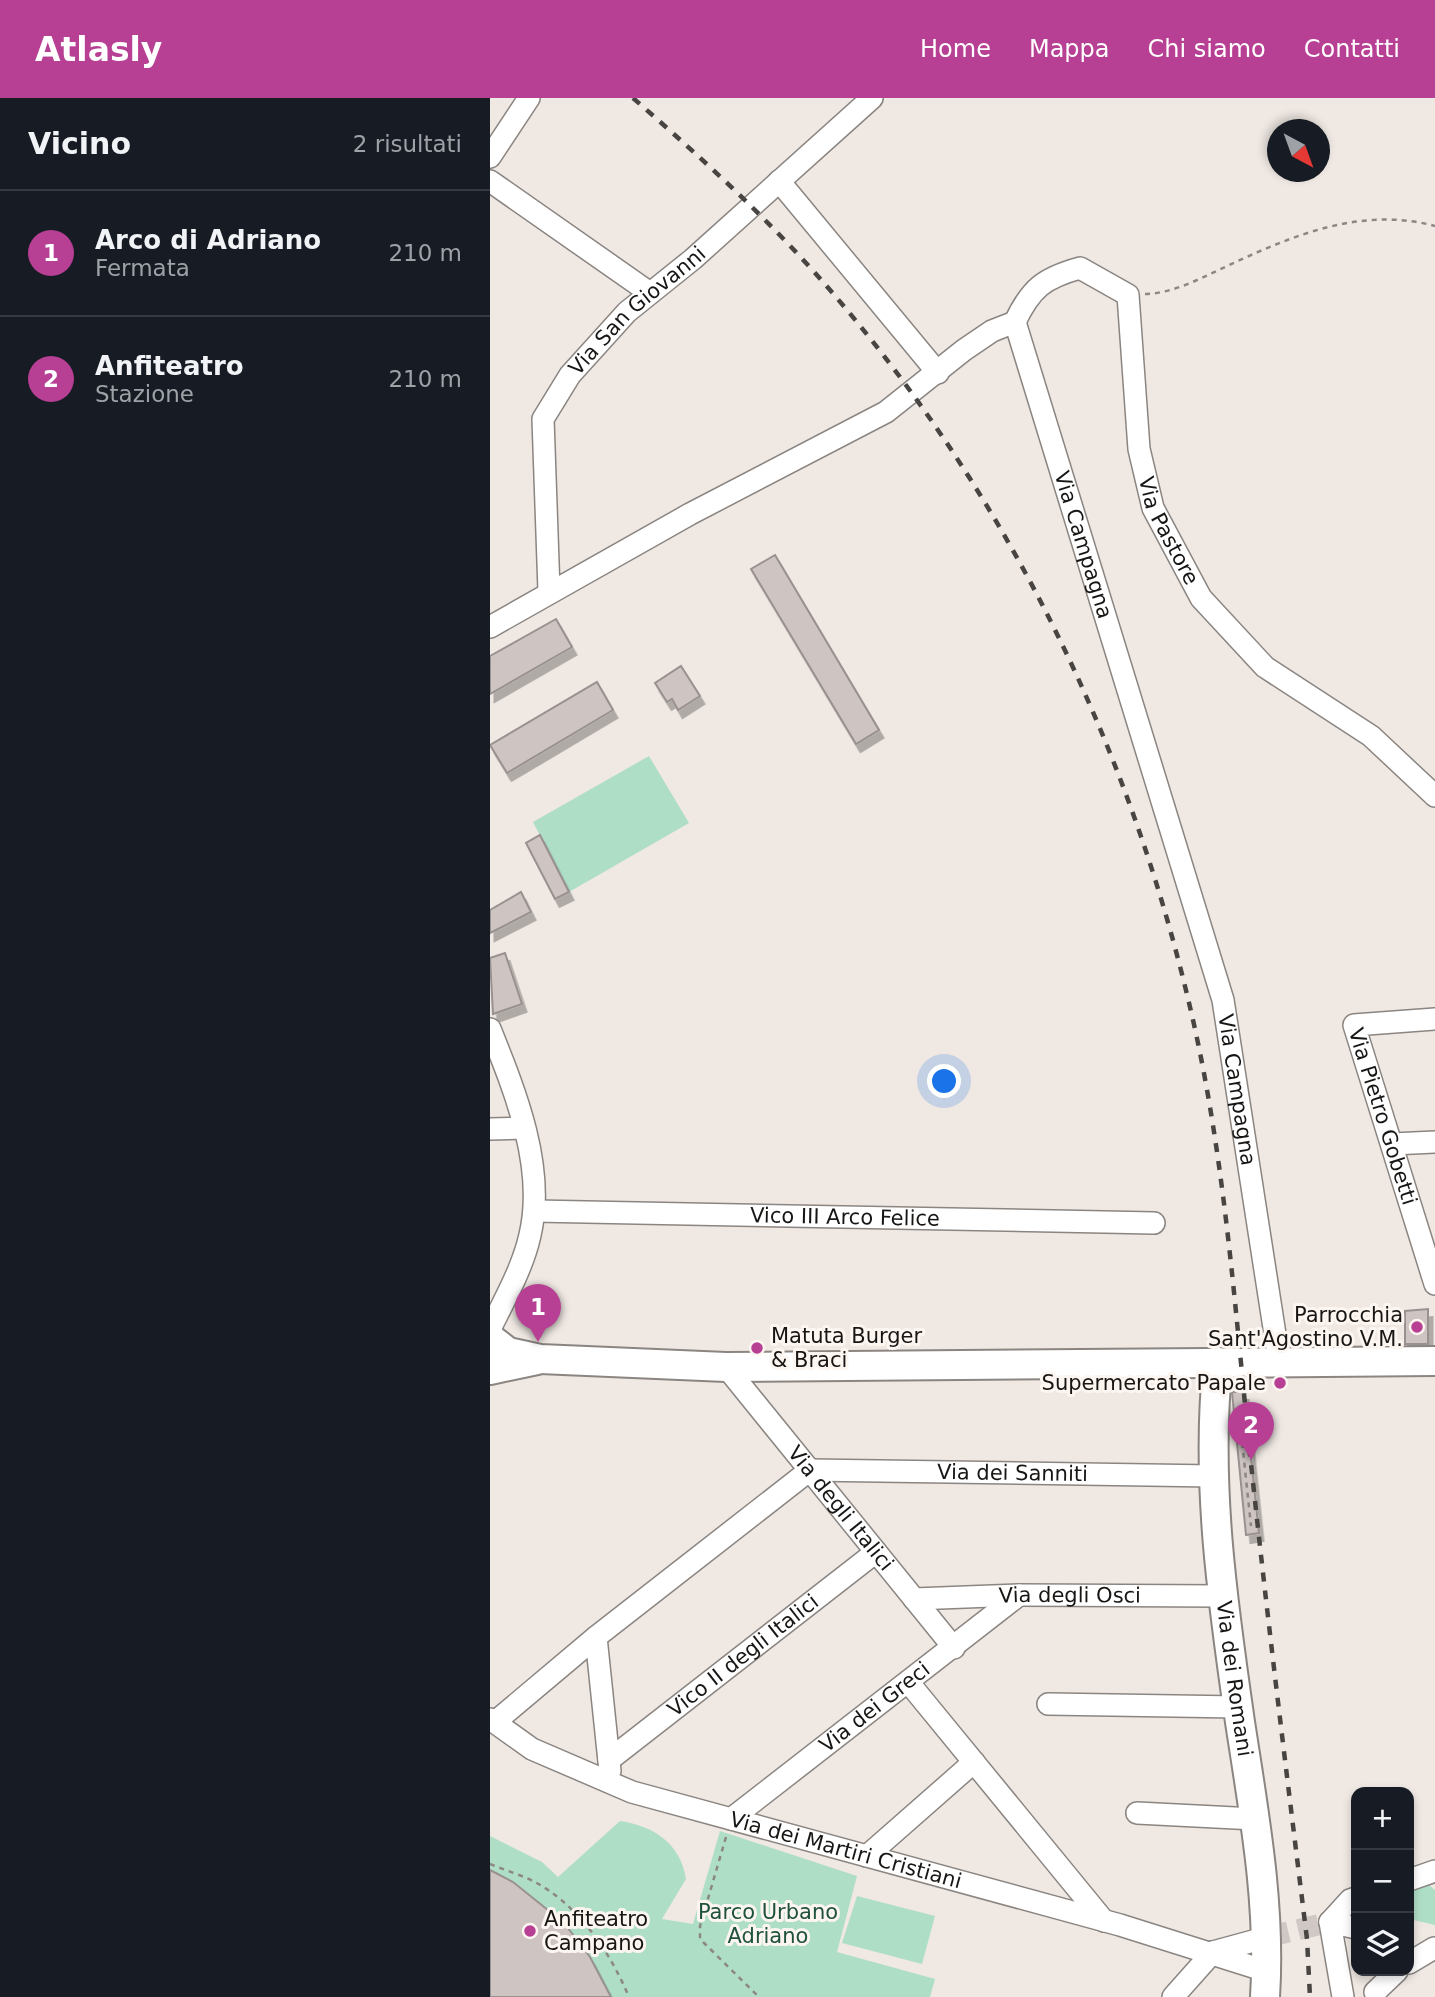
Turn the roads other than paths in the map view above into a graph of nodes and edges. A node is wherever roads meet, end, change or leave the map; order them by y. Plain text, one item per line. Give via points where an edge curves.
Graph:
1 (529, 98) edge
2 (872, 98) edge
3 (490, 157) edge
4 (490, 181) edge
5 (779, 181) junction
6 (650, 293) junction
7 (1015, 322) junction
8 (938, 373) junction
9 (550, 591) junction
10 (490, 627) edge
11 (1435, 796) edge
12 (1435, 1019) edge
13 (490, 1028) edge
14 (524, 1128) junction
15 (490, 1129) edge
16 (1435, 1143) edge
17 (1392, 1144) junction
18 (535, 1211) junction
19 (1154, 1223) dead end
20 (1435, 1284) edge
21 (490, 1329) edge
22 (490, 1338) edge
23 (540, 1359) junction
24 (1279, 1360) junction
25 (1435, 1361) edge
26 (1218, 1362) junction
27 (726, 1367) junction
28 (490, 1370) edge
29 (810, 1470) junction
30 (1214, 1476) junction
31 (876, 1552) junction
32 (1019, 1595) junction
33 (1225, 1596) junction
34 (914, 1598) junction
35 (596, 1637) junction
36 (954, 1648) junction
37 (909, 1683) junction
38 (1048, 1704) dead end
39 (1238, 1707) junction
40 (493, 1721) edge
41 (609, 1759) junction
42 (974, 1762) junction
43 (611, 1784) junction
44 (1137, 1813) dead end
45 (731, 1819) junction
46 (1255, 1819) junction
47 (867, 1856) junction
48 (1435, 1871) edge
49 (1414, 1878) edge
50 (1351, 1900) edge
51 (1104, 1921) junction
52 (1330, 1922) junction
53 (1351, 1927) edge
54 (1268, 1937) junction
55 (1414, 1943) edge
56 (1434, 1948) edge
57 (1223, 1956) junction
58 (1414, 1960) edge
59 (1390, 1976) edge
60 (1375, 1986) edge
61 (1262, 1988) edge
62 (1173, 1997) edge
63 (1343, 1997) edge

1 - 3 street
2 - 5 street, Via San Giovanni
4 - 6 street
5 - 6 street, Via San Giovanni
5 - 8 street
6 - 9 street, Via San Giovanni via 570,375 543,419
7 - 8 street via 983,337
7 - 11 street, Via Pastore via 1027,296 1057,275 1080,268 1128,295 1139,449 1147,484 1153,508 1201,598 1265,667 1371,736
7 - 24 street, Via Campagna via 1223,1000
8 - 9 street via 886,412
9 - 10 street
12 - 17 street, Via Pietro Gobetti via 1354,1025
13 - 14 street
14 - 15 street
14 - 18 street
16 - 17 street
17 - 20 street, Via Pietro Gobetti
18 - 19 street, Vico III Arco Felice
18 - 21 street via 526,1248
22 - 23 main road via 508,1352
23 - 27 main road
23 - 28 main road
24 - 25 main road
24 - 26 main road
26 - 27 main road
26 - 30 main road, Via dei Romani
27 - 29 street, Via degli Italici
29 - 30 street, Via dei Sanniti
29 - 31 street, Via degli Italici
29 - 35 street
30 - 33 main road, Via dei Romani
31 - 34 street, Via degli Italici
31 - 41 street, Vico II degli Italici
32 - 33 street, Via degli Osci
32 - 34 street, Via degli Osci
32 - 36 street, Via dei Greci
33 - 39 main road, Via dei Romani
34 - 36 street, Via degli Italici
35 - 40 street
35 - 41 street
36 - 37 street, Via dei Greci
37 - 42 street
37 - 45 street, Via dei Greci
38 - 39 street
39 - 46 main road, Via dei Romani
40 - 43 street, Via dei Martiri Cristiani via 532,1748
41 - 43 street
42 - 47 street
42 - 51 street
43 - 45 street, Via dei Martiri Cristiani
44 - 46 street
45 - 47 street, Via dei Martiri Cristiani
46 - 54 main road, Via dei Romani
47 - 51 street, Via dei Martiri Cristiani
48 - 49 street
50 - 52 street
51 - 57 street, Via dei Martiri Cristiani
52 - 53 street
52 - 63 street
54 - 57 street
54 - 61 main road, Via dei Romani
55 - 56 street
56 - 58 street
57 - 61 street, Via dei Martiri Cristiani
57 - 62 street
59 - 60 street

